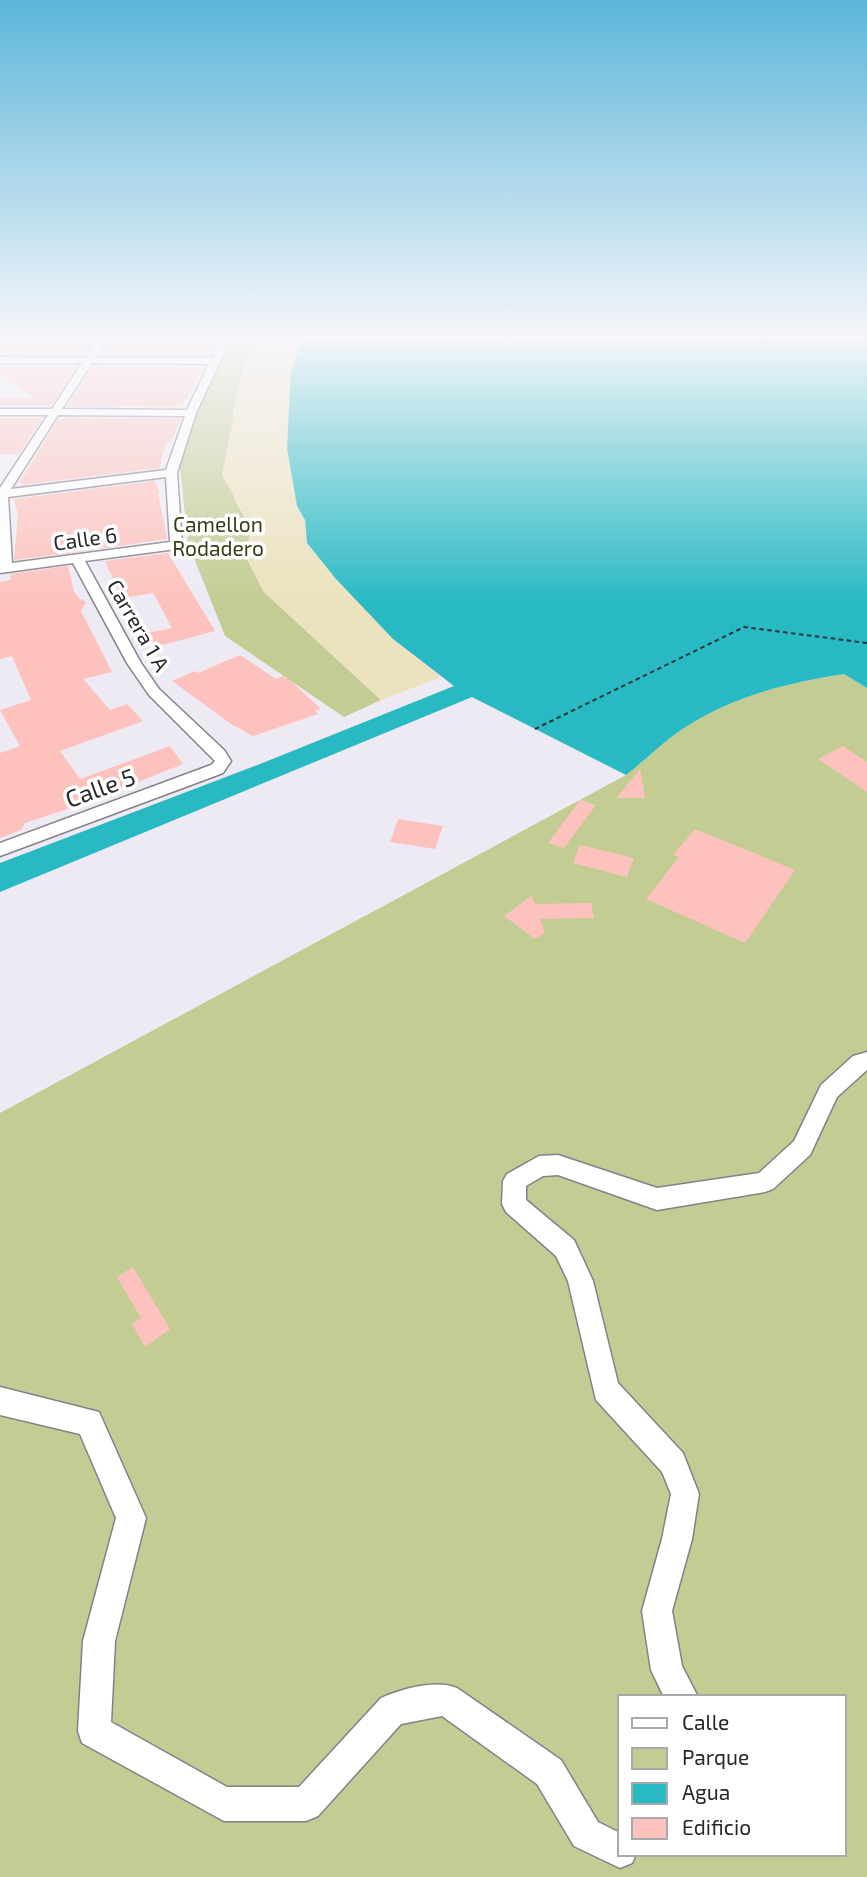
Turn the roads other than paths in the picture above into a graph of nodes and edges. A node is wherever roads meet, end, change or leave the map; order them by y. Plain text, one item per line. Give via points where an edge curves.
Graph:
1 (46, 428) edge
2 (186, 428) edge
3 (171, 473) junction
4 (1, 494) edge
5 (77, 559) junction
6 (3, 569) edge
7 (217, 769) joint
8 (0, 850) edge
9 (867, 1060) edge
10 (0, 1401) edge
11 (681, 1695) edge
12 (618, 1850) edge

1 - 4 street
2 - 3 street
3 - 4 street
3 - 5 street, Calle 6 via 176,545
4 - 6 street
5 - 6 street, Calle 6
5 - 7 street, Carrera 1 A via 134,663 154,692 218,753 223,761
7 - 8 street, Calle 5
9 - 11 street via 829,1091 802,1149 765,1182 657,1199 558,1165 539,1166 515,1181 514,1204 565,1248 580,1281 606,1390 673,1462 685,1494 657,1611 667,1670
10 - 12 street via 89,1422 131,1518 99,1641 94,1731 223,1804 306,1804 391,1710 446,1699 549,1772 586,1834

